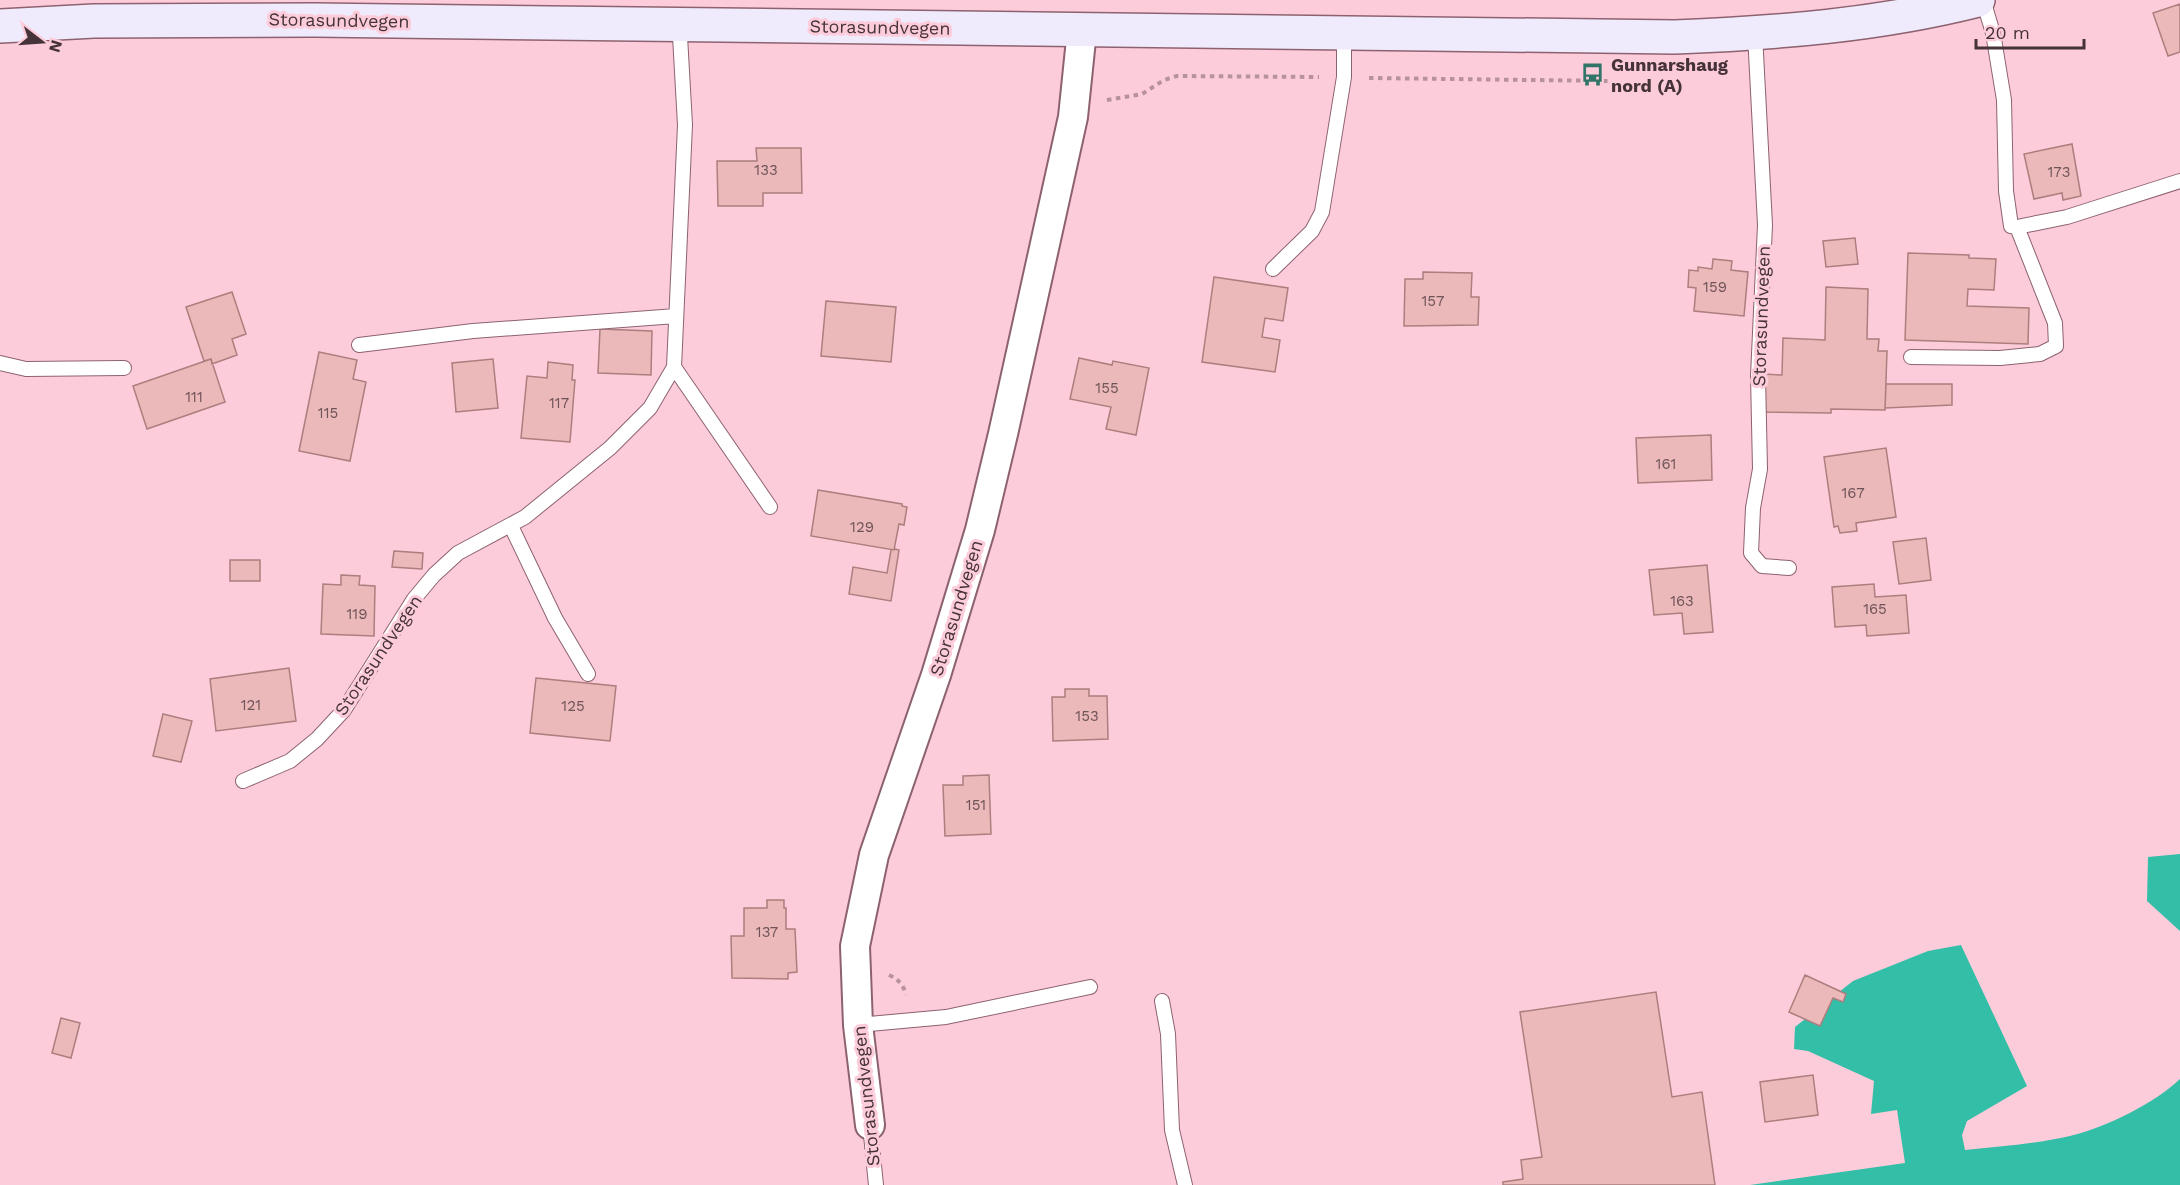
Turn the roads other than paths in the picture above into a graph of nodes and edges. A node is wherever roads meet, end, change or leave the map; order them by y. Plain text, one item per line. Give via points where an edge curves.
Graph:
1 (1978, 0) edge
2 (1983, 0) edge
3 (677, 25) junction
4 (0, 26) edge
5 (1082, 30) junction
6 (1344, 33) junction
7 (1755, 34) junction
8 (2180, 181) edge
9 (2017, 227) junction
10 (1273, 269) dead end
11 (676, 316) junction
12 (359, 345) dead end
13 (1911, 357) dead end
14 (0, 363) edge
15 (674, 367) junction
16 (124, 368) dead end
17 (770, 507) dead end
18 (511, 526) junction
19 (1789, 568) dead end
20 (588, 674) dead end
21 (243, 781) dead end
22 (1090, 987) dead end
23 (1162, 1000) dead end
24 (858, 1025) junction
25 (870, 1125) joint
26 (876, 1185) edge
27 (1185, 1185) edge

1 - 7 main road, Storasundvegen via 1871,21
2 - 9 lane via 1993,33 2004,100 2006,191 2011,226
3 - 4 main road, Storasundvegen via 187,19
3 - 5 main road, Storasundvegen
3 - 11 lane, Storasundvegen via 685,125
5 - 6 main road, Storasundvegen
5 - 24 street, Storasundvegen via 1073,117 982,519 936,675 874,855 855,946
6 - 7 main road, Storasundvegen via 1675,37
6 - 10 lane via 1344,77 1322,212 1312,231
7 - 19 lane, Storasundvegen via 1765,225 1758,376 1760,469 1751,553 1762,566
8 - 9 lane via 2067,218
9 - 13 lane via 2055,323 2056,346 2040,354 2010,357
11 - 12 lane via 473,331
11 - 15 lane, Storasundvegen
14 - 16 lane via 26,369
15 - 17 lane
15 - 18 lane, Storasundvegen via 650,408 610,448
18 - 20 lane via 555,618
18 - 21 lane, Storasundvegen via 458,553 434,575 414,599 344,710 317,739 290,761
22 - 24 lane via 946,1017
23 - 27 lane via 1168,1034 1172,1130
24 - 25 street, Storasundvegen
25 - 26 lane, Storasundvegen

